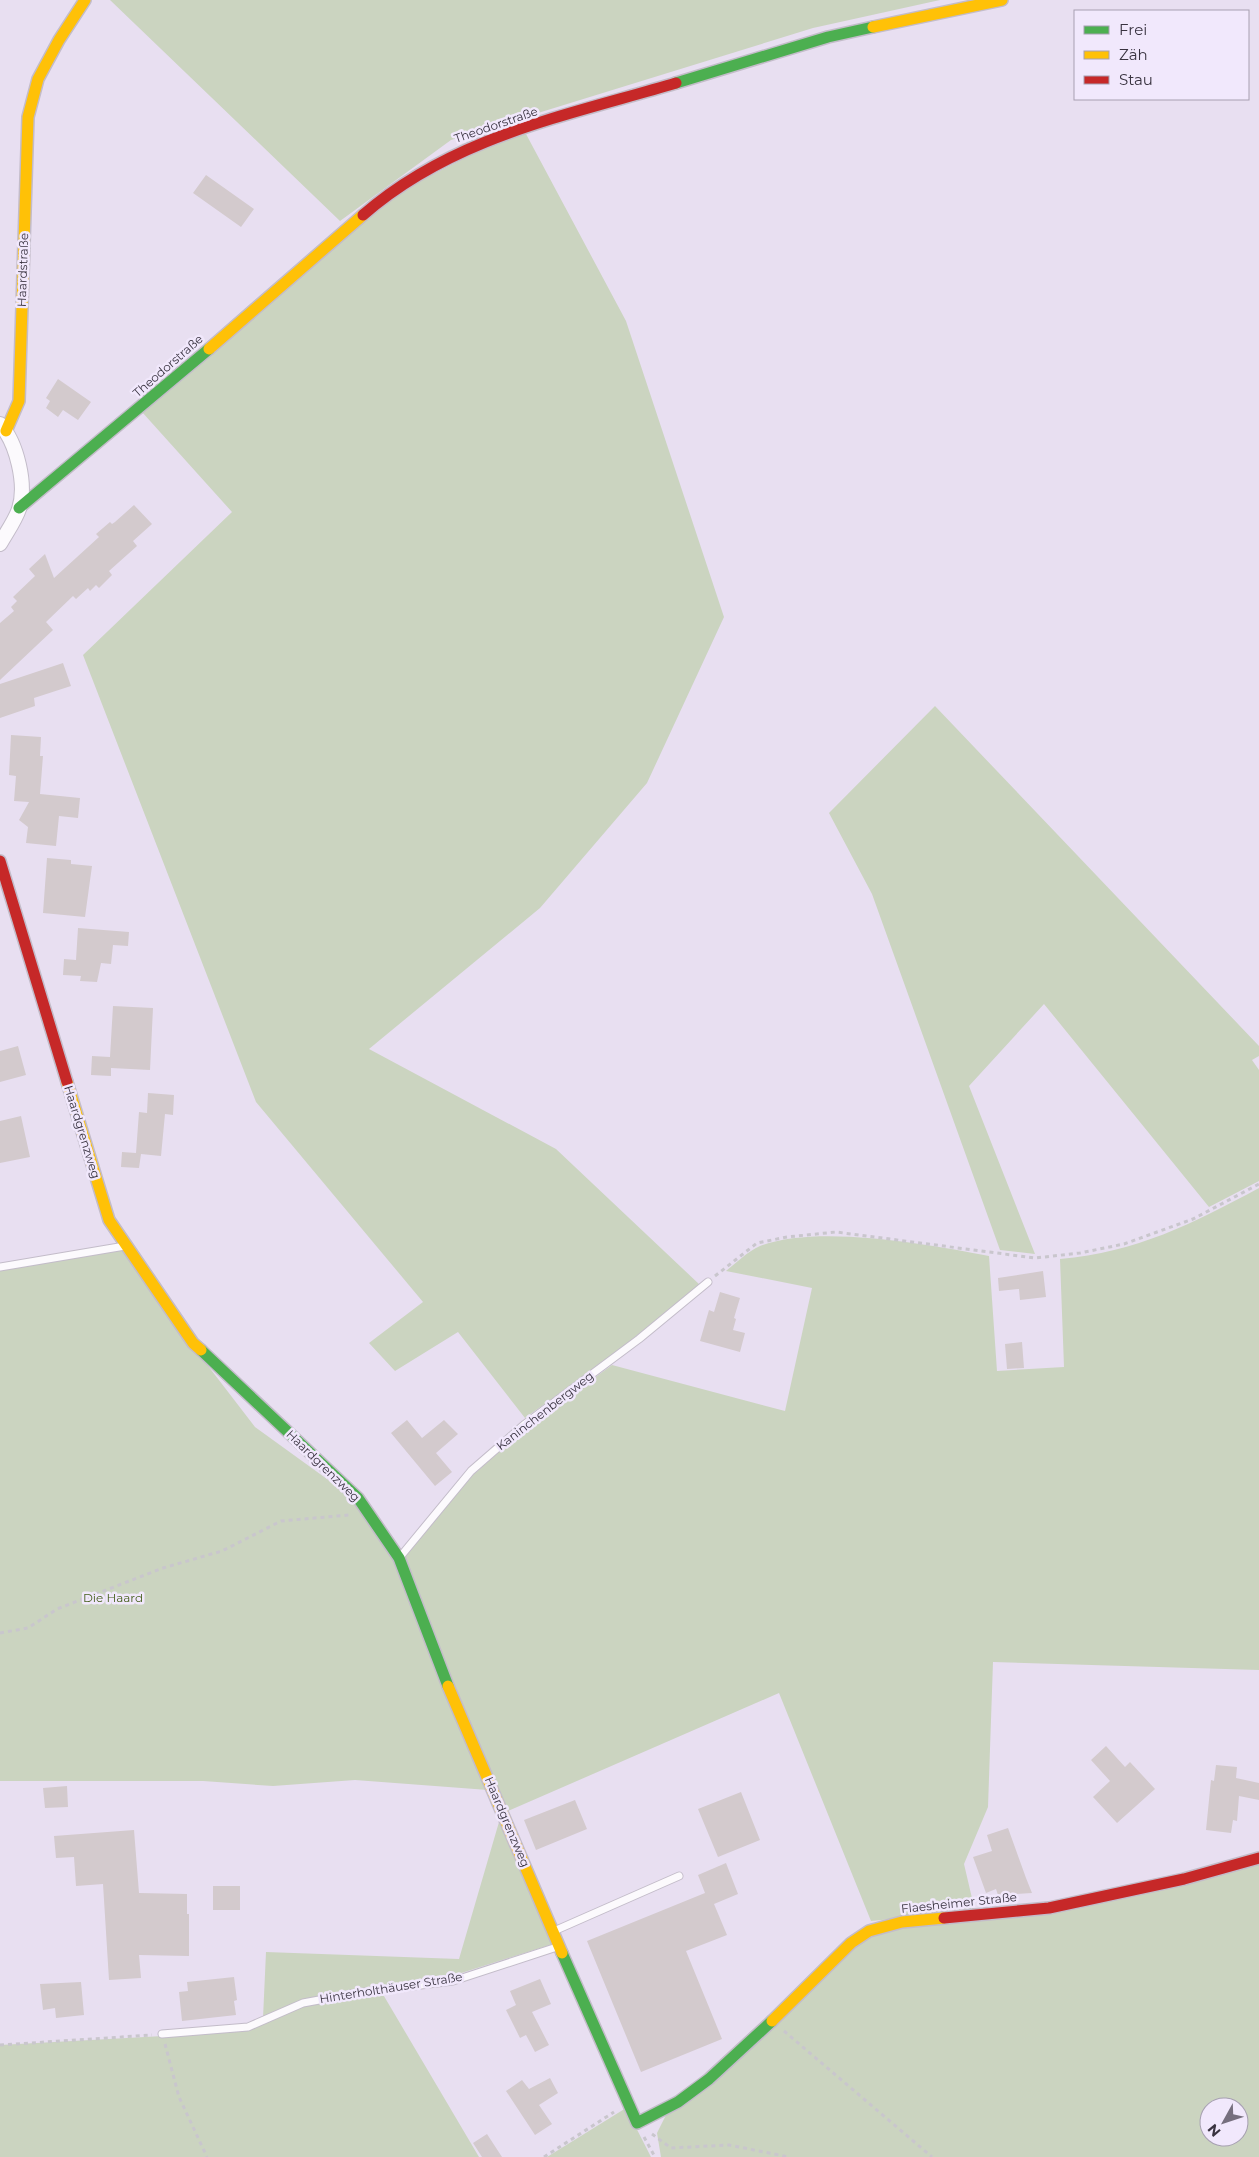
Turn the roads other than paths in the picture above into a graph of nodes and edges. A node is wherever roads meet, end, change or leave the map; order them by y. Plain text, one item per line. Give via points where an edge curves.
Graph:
1 (85, 0) edge
2 (1002, 0) edge
3 (3, 428) edge
4 (19, 508) junction
5 (0, 544) edge
6 (0, 861) edge
7 (127, 1246) junction
8 (0, 1267) edge
9 (708, 1282) road end
10 (399, 1558) junction
11 (1259, 1858) edge
12 (679, 1876) dead end
13 (554, 1931) junction
14 (560, 1946) junction
15 (162, 2034) road end
16 (637, 2123) joint

1 - 3 street, Haardstraße via 38,79 28,117 19,401
2 - 4 street, Theodorstraße via 828,37 737,63 488,139 414,174
3 - 4 street, Haardstraße via 21,468
4 - 5 street, Haardstraße
6 - 7 street, Haardgrenzweg via 109,1220
7 - 8 lane
7 - 10 street, Haardgrenzweg via 193,1343 358,1498
9 - 10 lane, Kaninchenbergweg via 525,1424 471,1471
10 - 13 street, Haardgrenzweg via 448,1687
11 - 16 street, Flaesheimer Straße via 1184,1879 1049,1908 902,1922 870,1931 851,1943 709,2079 678,2102
12 - 13 lane
13 - 14 street, Haardgrenzweg
14 - 15 lane, Hinterholthäuser Straße via 453,1981 358,1992 304,2003 248,2027
14 - 16 street, Haardgrenzweg

